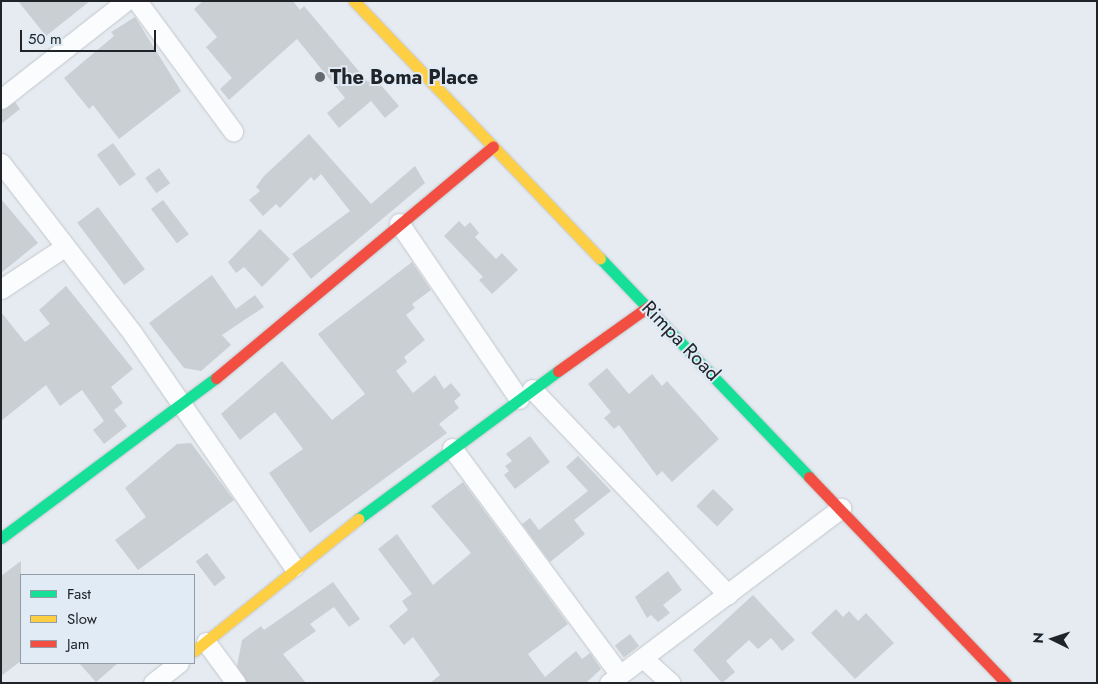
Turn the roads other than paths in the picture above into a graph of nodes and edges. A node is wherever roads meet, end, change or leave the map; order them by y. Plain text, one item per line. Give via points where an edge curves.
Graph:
1 (126, 1) edge
2 (137, 1) edge
3 (354, 1) edge
4 (1, 99) edge
5 (233, 130) dead end
6 (493, 146) junction
7 (1, 163) edge
8 (399, 223) junction
9 (63, 248) junction
10 (1, 289) edge
11 (649, 306) junction
12 (526, 394) junction
13 (182, 406) junction
14 (452, 448) junction
15 (841, 508) junction
16 (1, 538) edge
17 (294, 567) junction
18 (728, 595) junction
19 (200, 646) edge
20 (644, 659) junction
21 (178, 664) edge
22 (615, 679) edge
23 (153, 683) edge
24 (236, 683) edge
25 (670, 683) edge
26 (1006, 683) edge

1 - 4 street
2 - 5 street
3 - 6 street, Rimpa Road
6 - 8 street
6 - 11 street, Rimpa Road
7 - 9 street
8 - 12 street
8 - 13 street
9 - 10 street
9 - 13 street via 109,302
11 - 12 street
11 - 15 street, Rimpa Road
12 - 14 street
12 - 18 street
13 - 16 street
13 - 17 street
14 - 17 street
14 - 22 street
15 - 18 street
15 - 26 street, Rimpa Road
17 - 19 street
18 - 20 street
19 - 24 street
20 - 22 street
20 - 25 street
21 - 23 street

